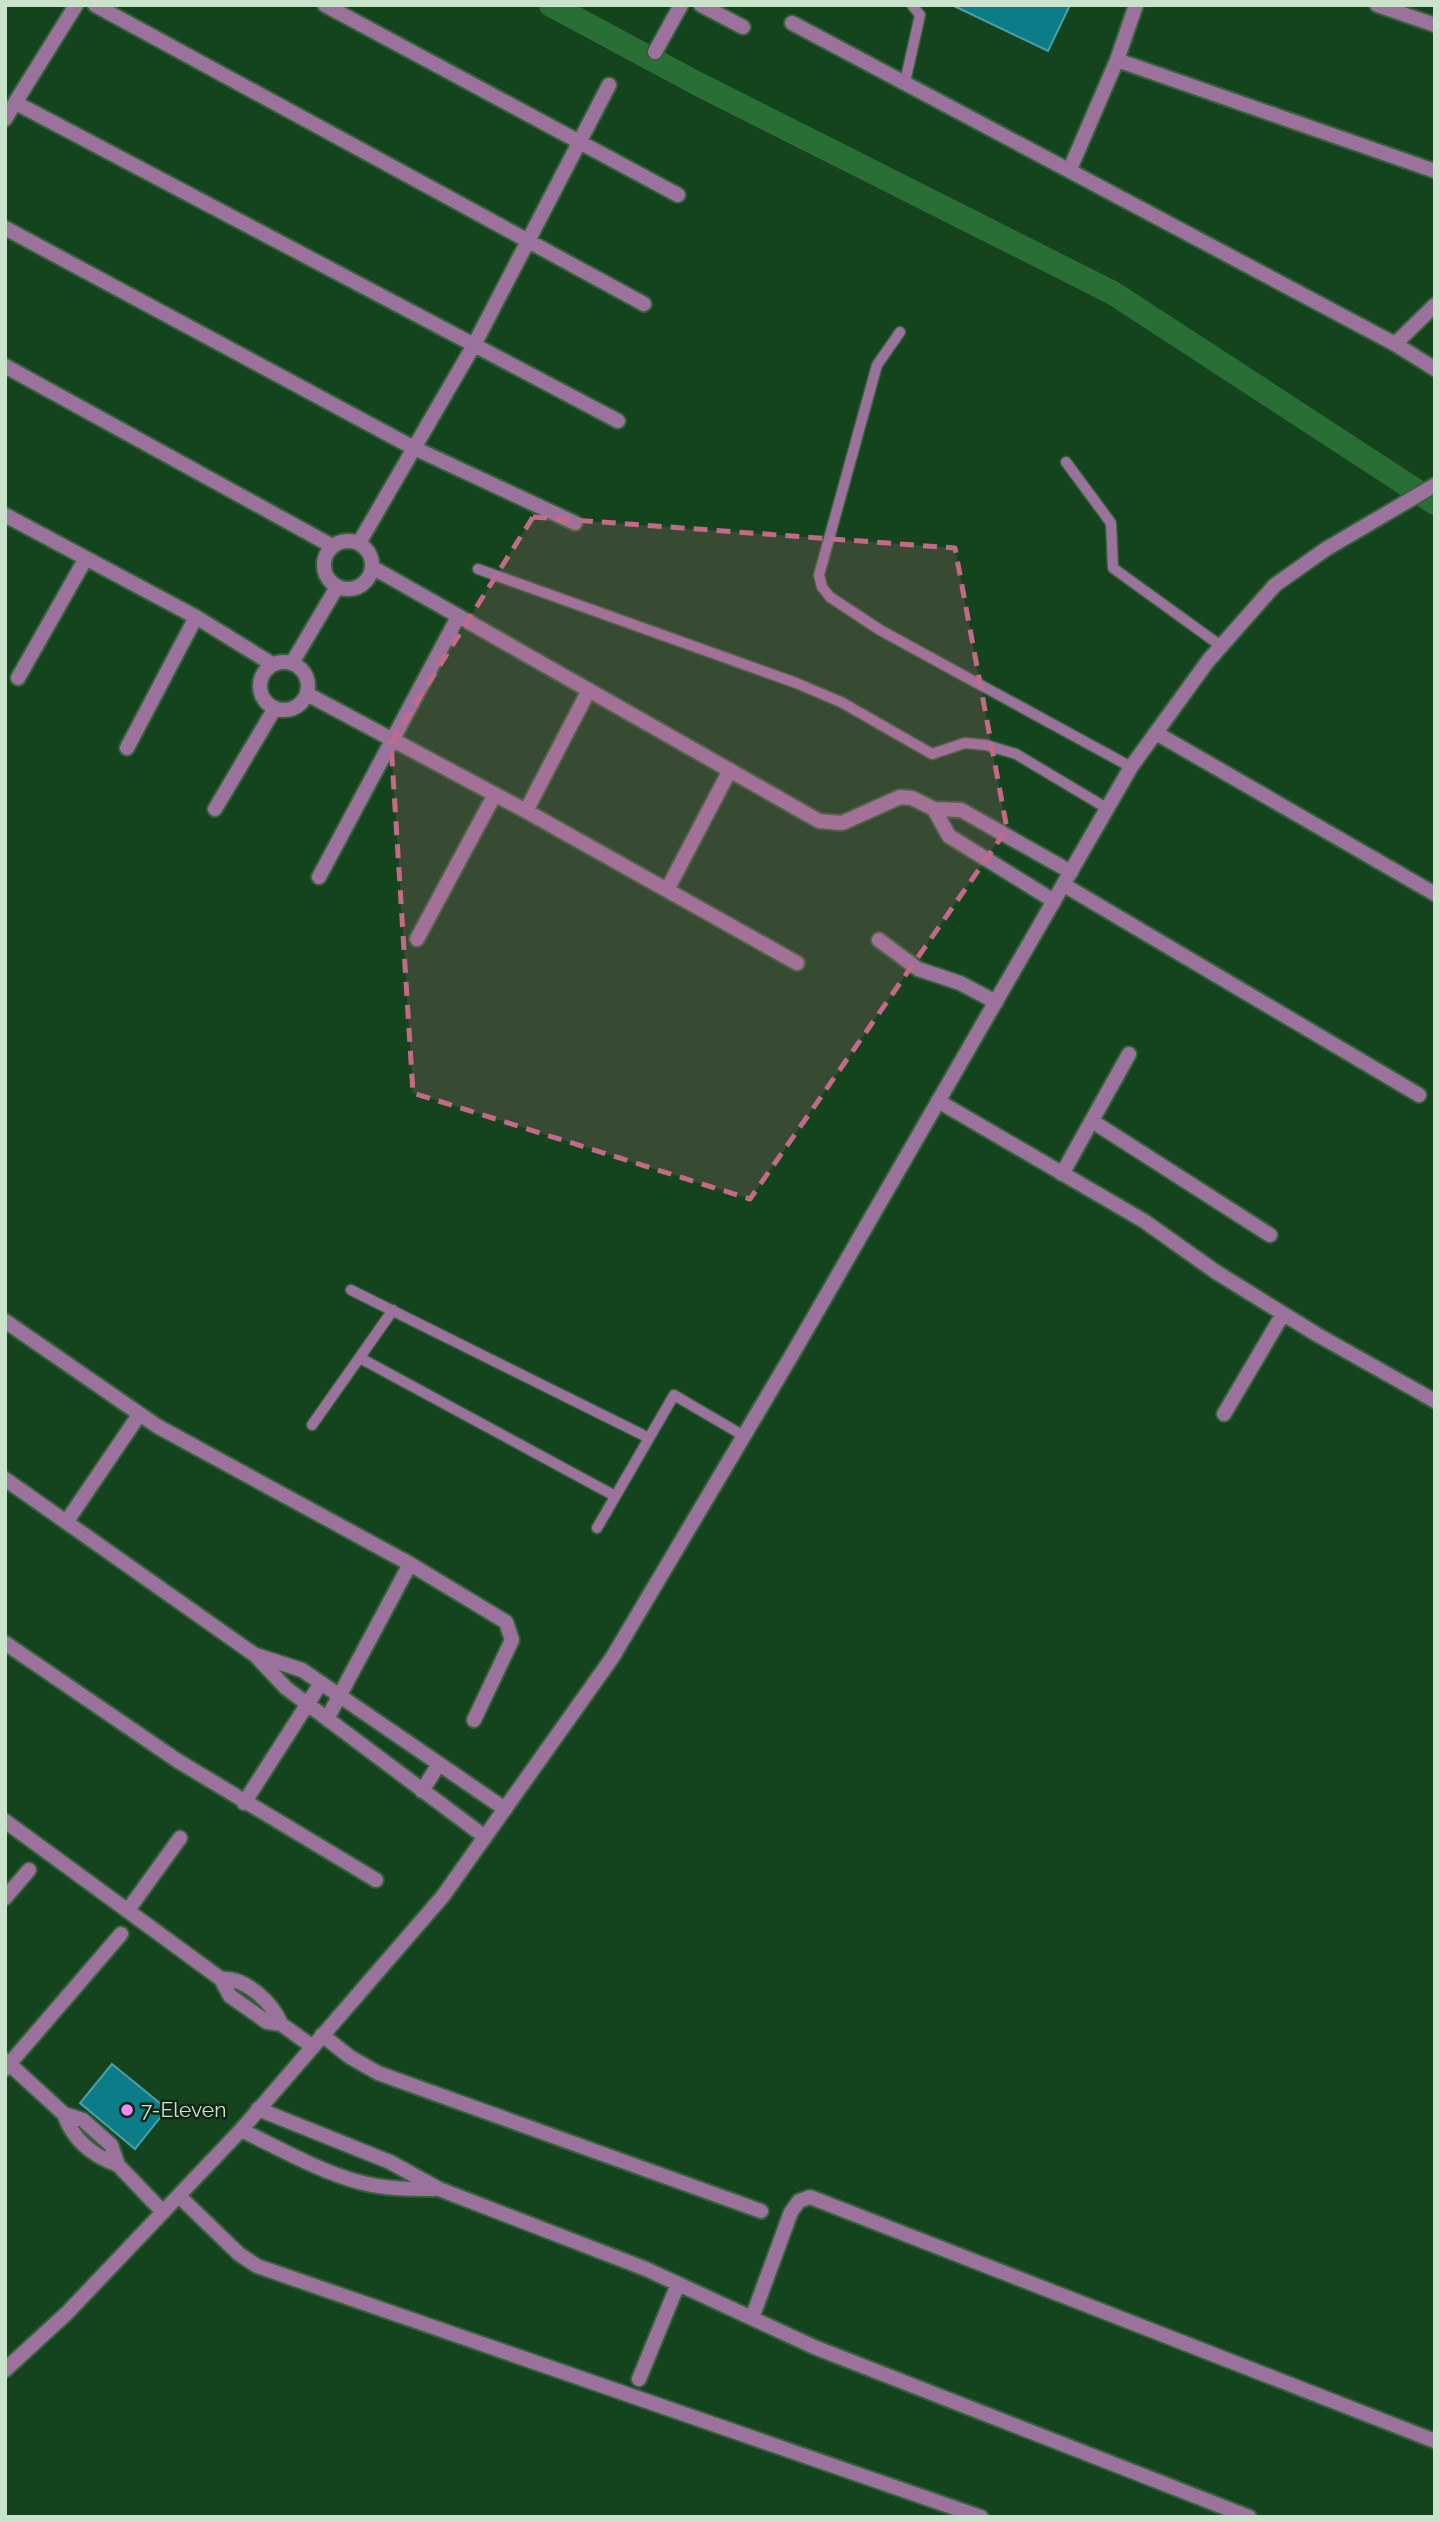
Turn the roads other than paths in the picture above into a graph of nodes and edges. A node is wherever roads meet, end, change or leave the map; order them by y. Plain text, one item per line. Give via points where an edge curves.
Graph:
1 (76, 5) edge
2 (95, 5) edge
3 (325, 5) edge
4 (681, 5) edge
5 (701, 5) edge
6 (912, 5) edge
7 (1136, 5) edge
8 (1377, 5) edge
9 (792, 23) dead end
10 (1435, 25) edge
11 (743, 27) dead end
12 (655, 52) dead end
13 (1116, 60) junction
14 (905, 82) junction
15 (609, 85) dead end
16 (16, 103) junction
17 (5, 119) edge
18 (579, 144) junction
19 (1070, 169) junction
20 (1435, 172) edge
21 (678, 195) dead end
22 (5, 228) edge
23 (529, 240) junction
24 (644, 304) dead end
25 (1435, 305) edge
26 (900, 332) dead end
27 (1395, 344) junction
28 (474, 345) junction
29 (5, 366) edge
30 (1435, 369) edge
31 (618, 421) dead end
32 (412, 447) junction
33 (1066, 462) dead end
34 (1435, 485) edge
35 (5, 515) edge
36 (575, 523) dead end
37 (359, 543) junction
38 (332, 546) junction
39 (86, 558) junction
40 (372, 567) junction
41 (478, 569) dead end
42 (337, 587) junction
43 (195, 617) junction
44 (458, 617) junction
45 (1220, 646) junction
46 (292, 663) junction
47 (272, 664) junction
48 (18, 678) dead end
49 (589, 690) junction
50 (307, 694) junction
51 (275, 708) junction
52 (1156, 733) junction
53 (392, 740) junction
54 (127, 748) dead end
55 (1131, 767) junction
56 (730, 770) junction
57 (495, 794) junction
58 (934, 808) junction
59 (215, 809) dead end
60 (1108, 810) junction
61 (526, 811) junction
62 (319, 877) dead end
63 (1068, 878) junction
64 (667, 890) junction
65 (1435, 894) edge
66 (1054, 901) junction
67 (417, 939) dead end
68 (879, 940) dead end
69 (797, 963) dead end
70 (996, 1002) junction
71 (1129, 1054) dead end
72 (1419, 1096) dead end
73 (939, 1101) junction
74 (1092, 1121) junction
75 (1062, 1174) junction
76 (1270, 1235) dead end
77 (351, 1290) dead end
78 (393, 1310) junction
79 (1283, 1314) junction
80 (5, 1321) edge
81 (360, 1358) junction
82 (1435, 1401) edge
83 (1224, 1414) dead end
84 (139, 1415) junction
85 (312, 1425) dead end
86 (744, 1436) junction
87 (649, 1438) junction
88 (5, 1479) edge
89 (615, 1496) junction
90 (67, 1521) junction
91 (597, 1528) dead end
92 (410, 1564) junction
93 (5, 1643) edge
94 (255, 1655) junction
95 (321, 1684) junction
96 (340, 1696) junction
97 (309, 1704) junction
98 (327, 1719) junction
99 (474, 1720) dead end
100 (439, 1764) junction
101 (422, 1791) junction
102 (244, 1803) junction
103 (505, 1809) junction
104 (5, 1821) edge
105 (485, 1837) junction
106 (180, 1838) dead end
107 (29, 1870) dead end
108 (376, 1880) dead end
109 (5, 1898) edge
110 (128, 1910) junction
111 (121, 1934) dead end
112 (317, 2041) junction
113 (7, 2064) edge
114 (258, 2109) junction
115 (241, 2130) junction
116 (439, 2189) junction
117 (179, 2196) junction
118 (761, 2211) dead end
119 (163, 2212) junction
120 (678, 2284) junction
121 (752, 2318) junction
122 (6, 2368) edge
123 (639, 2379) dead end
124 (1435, 2441) edge
125 (981, 2517) edge
126 (1249, 2517) edge

1 - 16 street
2 - 23 street
3 - 18 street
4 - 12 street
5 - 11 street
6 - 14 lane via 920,15
7 - 13 street
8 - 10 street
9 - 14 street
13 - 19 street
13 - 20 street
14 - 19 street
15 - 18 street
16 - 17 street
16 - 28 street
18 - 21 street
18 - 23 street
19 - 27 street
22 - 32 street
23 - 24 street
23 - 28 street
25 - 27 street
26 - 55 lane via 877,365 819,575 822,587 838,604 880,630
27 - 30 street
28 - 31 street
28 - 32 street
29 - 38 street
32 - 36 street
32 - 37 street
33 - 45 lane via 1111,523 1113,569
34 - 45 street via 1275,585
35 - 39 street
37 - 38 street via 350,540
37 - 40 street via 372,558
38 - 42 street via 323,563 329,581
39 - 43 street
39 - 48 street
40 - 42 street via 364,584 346,590
40 - 44 street
41 - 60 lane via 796,683 841,702 932,754 974,743 1016,754
42 - 46 street
43 - 47 street
43 - 54 street
44 - 49 street
44 - 53 street
45 - 52 street
46 - 47 street
46 - 50 street via 307,679
47 - 51 street via 260,685 264,699
49 - 56 street
49 - 61 street
50 - 51 street via 298,706
50 - 53 street
51 - 59 street
52 - 55 street
52 - 65 street
53 - 57 street
53 - 62 street
55 - 60 street
56 - 58 street via 831,824 901,797
56 - 64 street
57 - 61 street
57 - 67 street
58 - 63 street via 961,810
58 - 66 street via 949,836
60 - 63 street
61 - 64 street
63 - 66 street
63 - 72 street
64 - 69 street
66 - 70 street
68 - 70 street via 918,969
70 - 73 street
71 - 74 street
73 - 75 street
73 - 86 street
74 - 75 street
74 - 76 street
75 - 79 street via 1144,1221
77 - 78 lane
78 - 81 lane
78 - 87 lane
79 - 82 street
79 - 83 street
80 - 84 street
81 - 85 lane
81 - 89 lane
84 - 90 street
84 - 92 street
86 - 87 lane via 674,1395
86 - 103 street via 612,1658
87 - 89 lane
88 - 90 street
89 - 91 lane
90 - 94 street
92 - 96 street
92 - 99 street via 494,1613 510,1630 512,1640
93 - 102 street
94 - 95 street via 302,1670
94 - 97 street via 286,1688
95 - 96 street
95 - 97 street
96 - 98 street
96 - 100 street
97 - 98 street
97 - 102 street
98 - 101 street
100 - 101 street
100 - 103 street
101 - 105 street
102 - 108 street
103 - 105 street
104 - 110 street
105 - 112 street via 443,1896
106 - 110 street
107 - 109 street
110 - 112 street via 221,1979 230,1996 267,2022
111 - 113 street
112 - 114 street
112 - 118 street via 378,2073
113 - 119 street via 65,2115 70,2131 99,2158 118,2165
114 - 115 street
114 - 116 street via 390,2162
115 - 116 street via 359,2182
115 - 117 street
116 - 120 street
117 - 119 street
117 - 125 street via 257,2266
119 - 122 street via 68,2313
120 - 121 street
120 - 123 street
121 - 124 street via 791,2212 799,2201 810,2197
121 - 126 street via 922,2392

